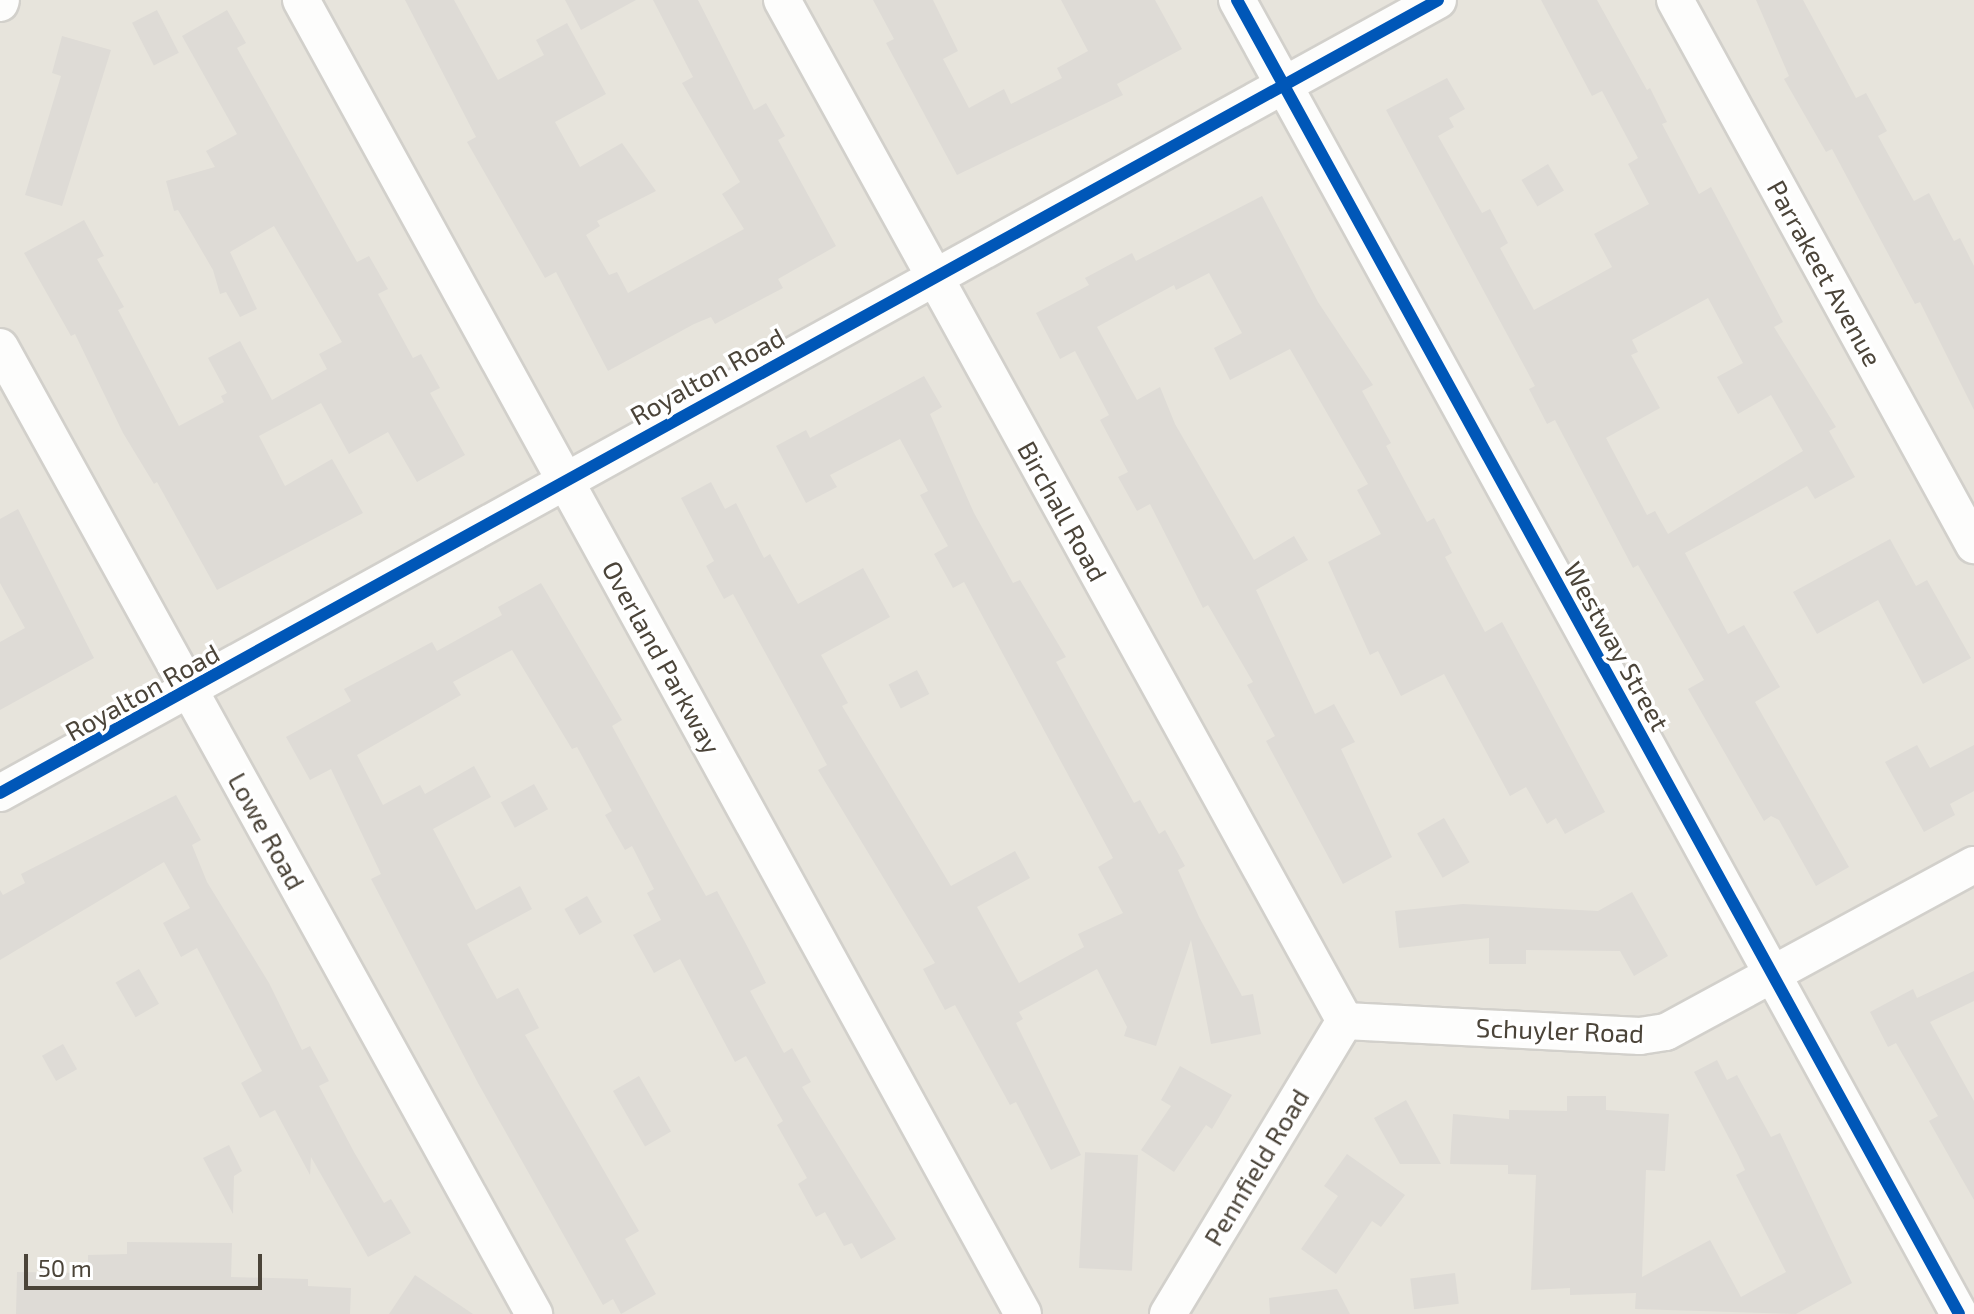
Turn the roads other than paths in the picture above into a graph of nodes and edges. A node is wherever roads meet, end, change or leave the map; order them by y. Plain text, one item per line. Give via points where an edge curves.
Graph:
1 (301, 0) edge
2 (782, 0) edge
3 (1237, 0) edge
4 (1438, 0) edge
5 (1675, 0) edge
6 (1283, 85) junction
7 (933, 277) junction
8 (0, 347) edge
9 (564, 480) junction
10 (1974, 545) edge
11 (190, 691) junction
12 (0, 793) edge
13 (1974, 865) edge
14 (1772, 974) junction
15 (1345, 1021) junction
16 (1959, 1309) edge
17 (534, 1314) edge
18 (1023, 1314) edge
19 (1168, 1314) edge

1 - 9 street, Overland Parkway
2 - 7 street, Birchall Road
3 - 6 street, Westway Street
4 - 6 street, Royalton Road
5 - 10 street, Parrakeet Avenue
6 - 7 street, Royalton Road
6 - 14 street, Westway Street
7 - 9 street, Royalton Road
7 - 15 street, Birchall Road
8 - 11 street, Lowe Road
9 - 11 street, Royalton Road
9 - 18 street, Overland Parkway
11 - 12 street, Royalton Road
11 - 17 street, Lowe Road
13 - 14 street, Schuyler Road
14 - 15 street, Schuyler Road via 1691,1021 1640,1036
14 - 16 street, Westway Street
15 - 19 street, Pennfield Road

